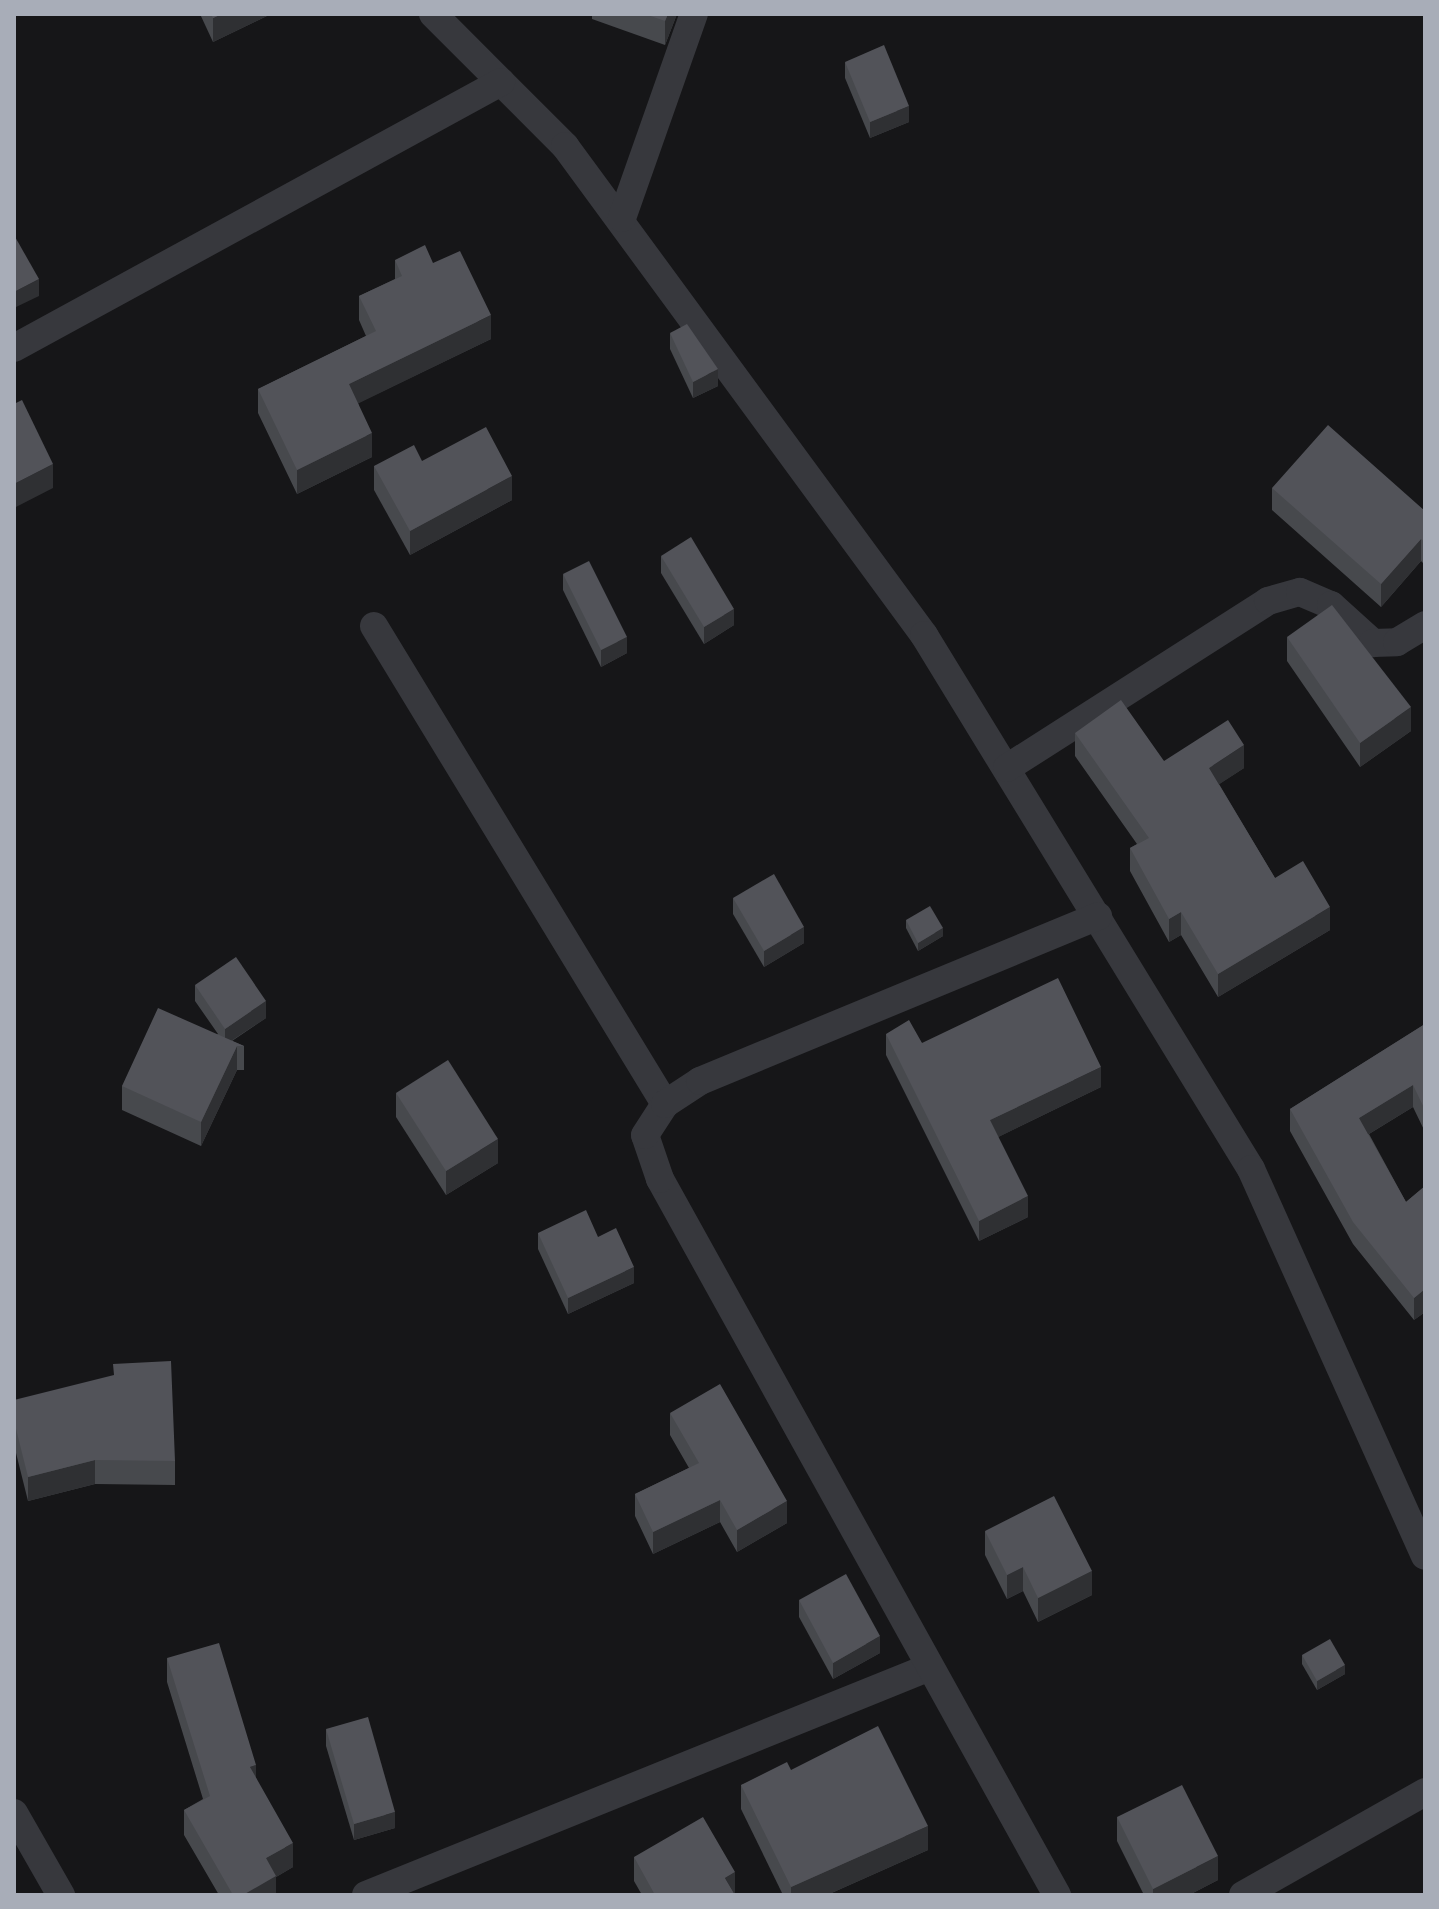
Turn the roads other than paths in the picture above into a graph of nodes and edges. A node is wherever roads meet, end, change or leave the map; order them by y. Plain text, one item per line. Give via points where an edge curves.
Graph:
1 (433, 14) edge
2 (694, 14) edge
3 (501, 82) junction
4 (622, 218) junction
5 (14, 348) edge
6 (1425, 625) edge
7 (374, 626) dead end
8 (1007, 768) junction
9 (1098, 916) junction
10 (665, 1104) junction
11 (1425, 1556) edge
12 (930, 1667) junction
13 (1425, 1792) edge
14 (14, 1813) edge
15 (61, 1895) edge
16 (366, 1895) edge
17 (1057, 1895) edge
18 (1243, 1895) edge

1 - 3 street
2 - 4 street
3 - 4 street
3 - 5 street
4 - 8 street via 924,635
6 - 8 street via 1397,642 1373,643 1331,605 1300,592 1268,601
7 - 10 street
8 - 9 street
9 - 10 street via 700,1081
9 - 11 street via 1251,1169
10 - 12 street via 645,1135 660,1179
12 - 16 street
12 - 17 street
13 - 18 street
14 - 15 street

